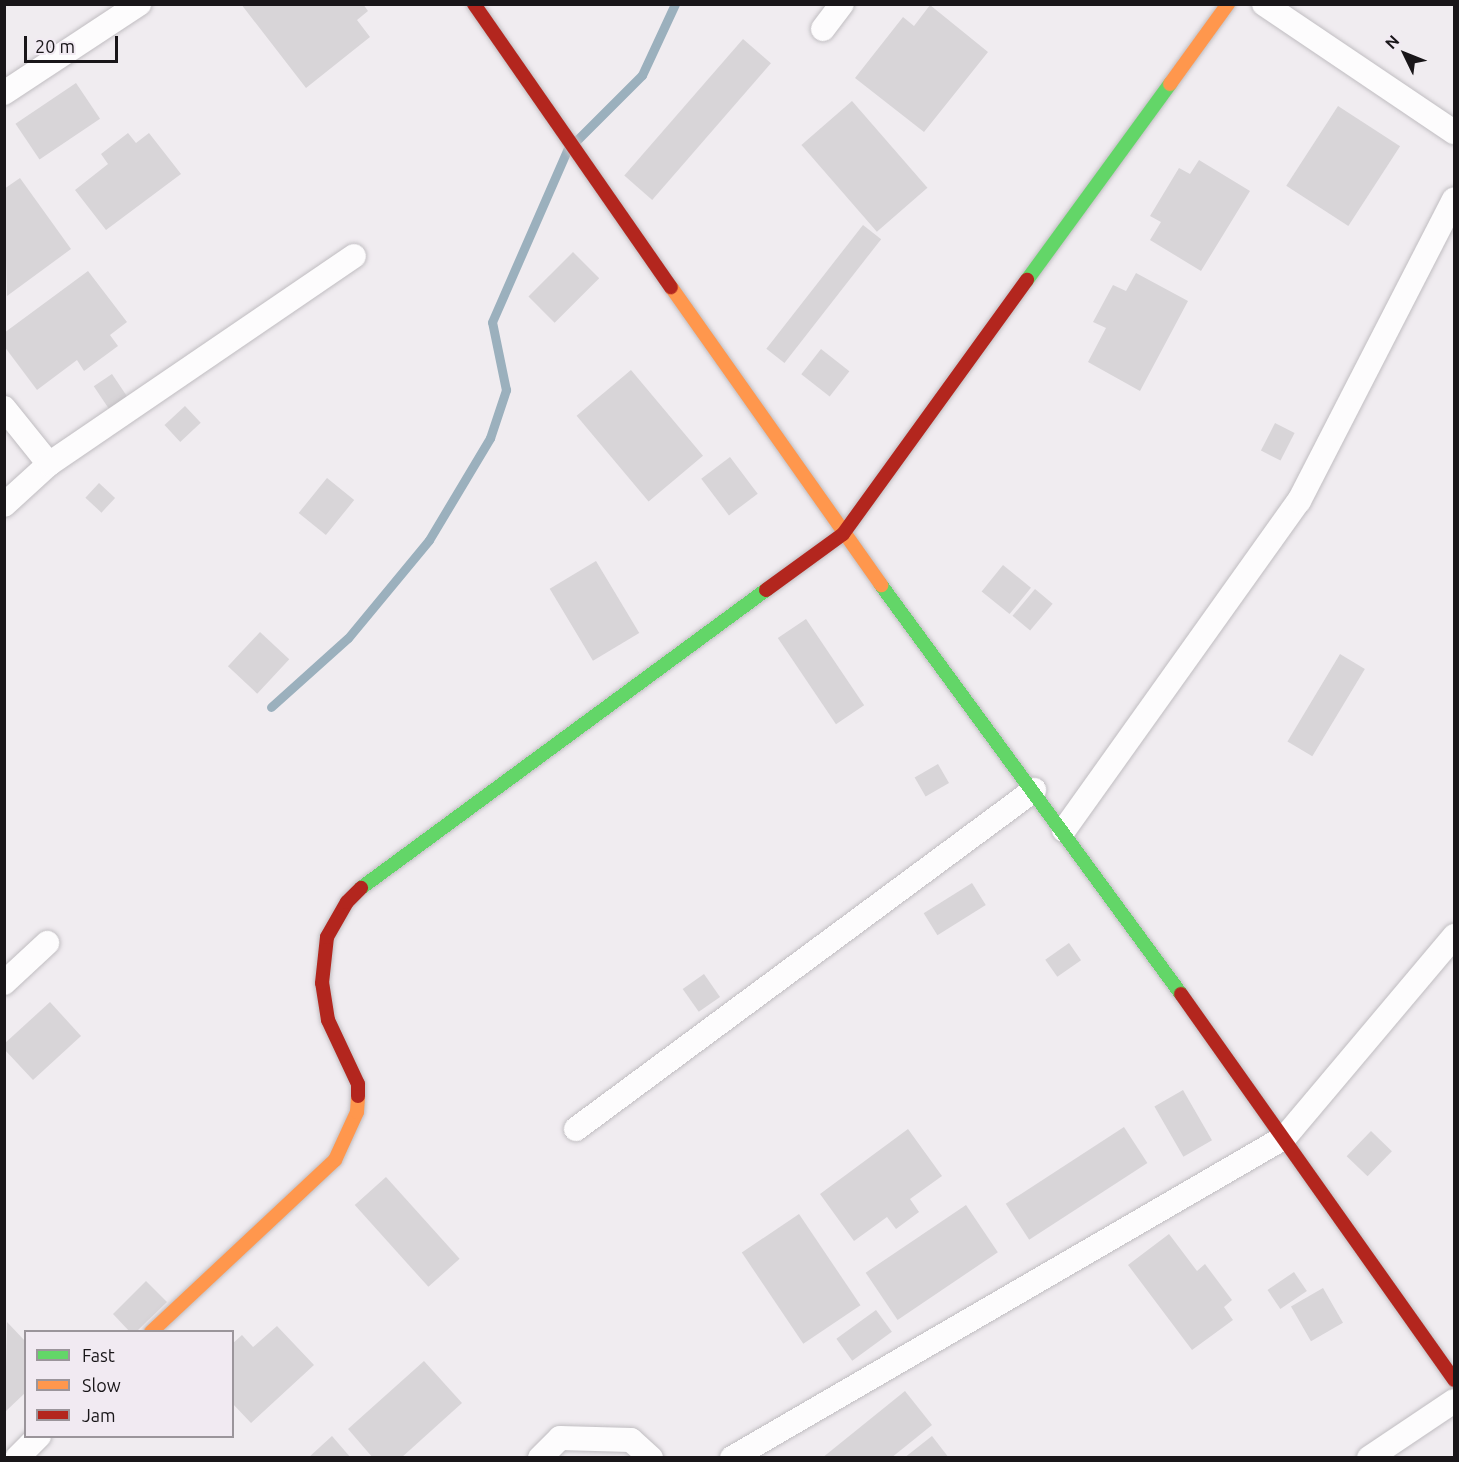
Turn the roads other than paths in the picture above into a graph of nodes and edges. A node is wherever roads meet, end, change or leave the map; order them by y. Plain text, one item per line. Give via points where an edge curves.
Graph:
1 (139, 4) edge
2 (474, 4) edge
3 (842, 4) edge
4 (1228, 4) edge
5 (1264, 4) edge
6 (823, 29) dead end
7 (4, 93) edge
8 (1455, 132) edge
9 (1455, 200) edge
10 (354, 256) dead end
11 (4, 408) edge
12 (49, 464) junction
13 (4, 505) edge
14 (843, 534) junction
15 (1034, 790) junction
16 (1064, 830) junction
17 (1455, 936) edge
18 (47, 943) dead end
19 (4, 983) edge
20 (576, 1129) dead end
21 (1285, 1137) junction
22 (154, 1330) edge
23 (1455, 1380) edge
24 (1455, 1401) edge
25 (38, 1438) edge
26 (17, 1458) edge
27 (540, 1458) edge
28 (651, 1458) edge
29 (732, 1458) edge
30 (1369, 1458) edge

1 - 7 street
2 - 14 street
3 - 6 street
4 - 14 street
5 - 8 street
9 - 16 street via 1299,501
10 - 12 street
11 - 12 street
12 - 13 street
14 - 15 street
14 - 22 street via 372,877 347,902 327,937 322,983 328,1020 358,1083 357,1112 335,1160
15 - 16 street
15 - 20 street
16 - 21 street
17 - 21 street
18 - 19 street
21 - 23 street
21 - 29 street
24 - 30 street
25 - 26 street
27 - 28 street via 560,1438 631,1440

